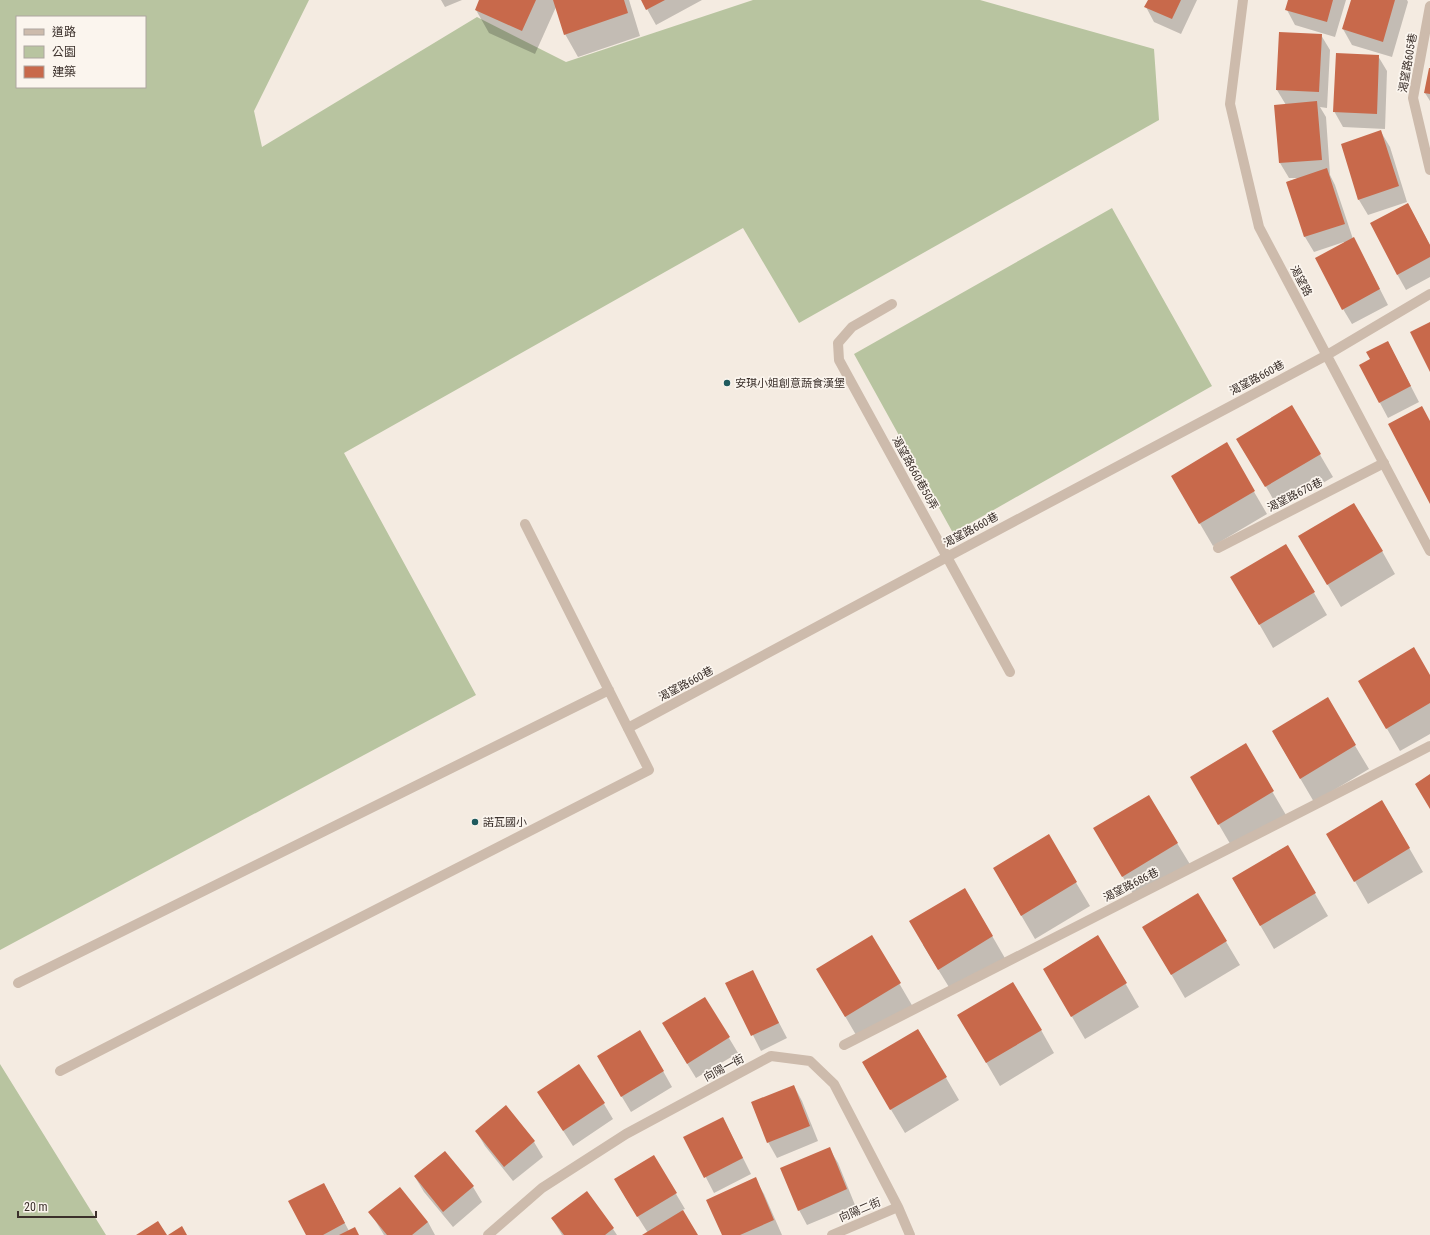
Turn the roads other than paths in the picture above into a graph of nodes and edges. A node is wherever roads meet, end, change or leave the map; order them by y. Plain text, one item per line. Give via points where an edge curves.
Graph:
1 (1243, 0) edge
2 (1430, 6) edge
3 (1430, 170) edge
4 (1430, 294) edge
5 (892, 304) dead end
6 (1327, 355) junction
7 (1384, 463) junction
8 (525, 524) dead end
9 (1218, 548) dead end
10 (1430, 551) edge
11 (947, 557) junction
12 (1010, 672) dead end
13 (609, 690) junction
14 (628, 728) junction
15 (1430, 746) edge
16 (18, 983) dead end
17 (844, 1045) dead end
18 (60, 1071) dead end
19 (898, 1207) junction
20 (488, 1235) edge
21 (832, 1235) edge
22 (910, 1235) edge

1 - 6 street, 渴望路 via 1230,104 1259,227
2 - 3 street, 渴望路605巷 via 1413,98
4 - 6 street
5 - 11 street, 渴望路660巷50弄 via 852,326 838,343 839,360
6 - 7 street, 渴望路
6 - 11 street, 渴望路660巷
7 - 9 street, 渴望路670巷
7 - 10 street, 渴望路
8 - 13 street
11 - 12 street, 渴望路660巷50弄
11 - 14 street, 渴望路660巷
13 - 14 street
13 - 16 street
14 - 18 street via 649,770
15 - 17 street, 渴望路686巷
19 - 20 street, 向陽一街 via 834,1084 810,1061 772,1056 626,1134 542,1188
19 - 21 street, 向陽二街
19 - 22 street, 向陽一街

